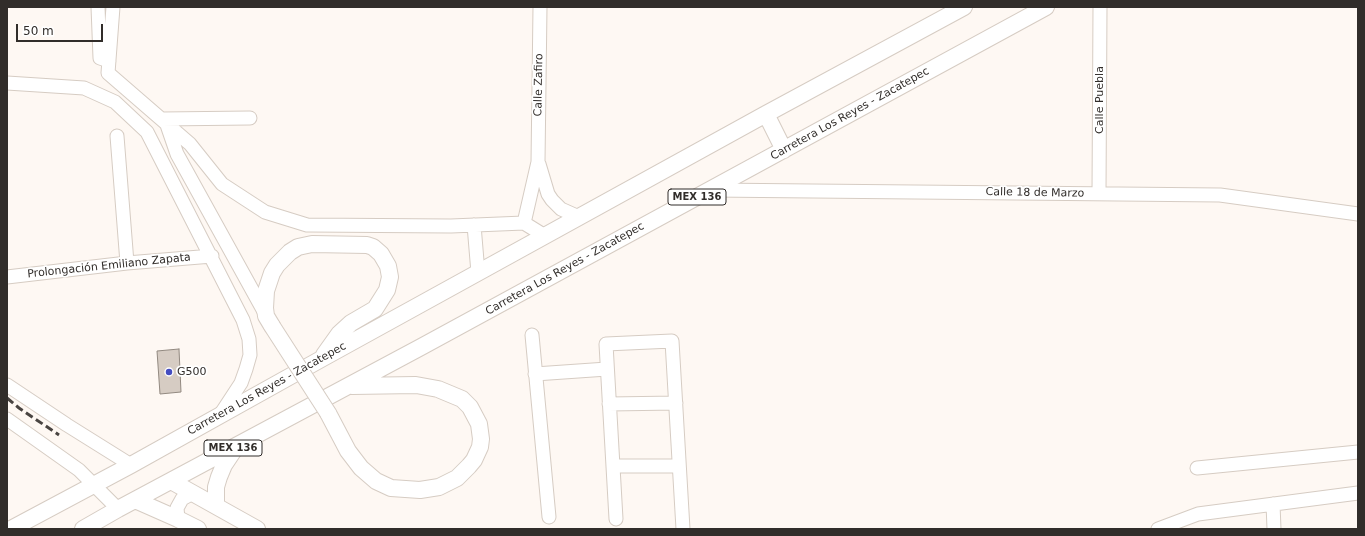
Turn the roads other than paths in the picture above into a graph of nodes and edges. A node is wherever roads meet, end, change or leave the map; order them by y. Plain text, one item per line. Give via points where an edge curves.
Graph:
1 (98, 7) edge
2 (113, 7) edge
3 (540, 7) edge
4 (964, 7) edge
5 (1046, 7) edge
6 (1100, 7) edge
7 (109, 67) junction
8 (7, 83) edge
9 (127, 88) junction
10 (116, 102) junction
11 (766, 114) junction
12 (250, 118) dead end
13 (164, 121) junction
14 (116, 136) dead end
15 (784, 150) junction
16 (538, 162) junction
17 (711, 190) junction
18 (1099, 194) junction
19 (1358, 214) edge
20 (579, 217) junction
21 (524, 223) junction
22 (474, 225) junction
23 (545, 236) junction
24 (212, 256) junction
25 (127, 263) junction
26 (478, 273) junction
27 (7, 277) edge
28 (269, 321) junction
29 (532, 335) dead end
30 (323, 358) junction
31 (607, 369) junction
32 (535, 374) junction
33 (7, 385) edge
34 (349, 386) junction
35 (676, 403) junction
36 (609, 404) junction
37 (220, 415) junction
38 (7, 419) edge
39 (237, 446) junction
40 (1358, 452) edge
41 (131, 465) junction
42 (613, 466) junction
43 (679, 466) junction
44 (1197, 468) dead end
45 (171, 481) junction
46 (94, 484) junction
47 (193, 493) junction
48 (1358, 493) edge
49 (135, 500) junction
50 (1273, 504) junction
51 (216, 506) junction
52 (118, 509) junction
53 (549, 517) dead end
54 (178, 519) junction
55 (616, 519) dead end
56 (11, 529) edge
57 (83, 529) edge
58 (198, 529) edge
59 (257, 529) edge
60 (683, 529) edge
61 (1158, 529) edge
62 (1274, 529) edge

1 - 7 street via 100,58
2 - 7 street
3 - 16 street, Calle Zafiro
4 - 11 main road, Carretera Los Reyes - Zacatepec / MEX 136
5 - 15 main road, Carretera Los Reyes - Zacatepec / MEX 136
6 - 18 street, Calle Puebla
7 - 9 street
8 - 10 street via 84,88
9 - 10 street
9 - 13 street
10 - 24 street via 147,132
11 - 15 main road
11 - 20 main road, Carretera Los Reyes - Zacatepec / MEX 136
12 - 13 street
13 - 22 street via 190,144 222,184 265,212 308,225
13 - 28 street via 177,154
14 - 25 street
15 - 17 main road, Carretera Los Reyes - Zacatepec / MEX 136
16 - 20 street, Calle Zafiro via 552,200 561,209
16 - 21 street, Calle Zafiro
17 - 18 street, Calle 18 de Marzo
17 - 34 main road, Carretera Los Reyes - Zacatepec / MEX 136
18 - 19 street, Calle 18 de Marzo via 1220,195
20 - 23 main road, Carretera Los Reyes - Zacatepec / MEX 136
21 - 22 street
21 - 23 street
22 - 26 street
23 - 26 main road, Carretera Los Reyes - Zacatepec / MEX 136
24 - 25 street, Prolongación Emiliano Zapata
24 - 37 street via 244,320 250,355 240,383
25 - 27 street, Prolongación Emiliano Zapata
26 - 30 main road, Carretera Los Reyes - Zacatepec / MEX 136
28 - 30 main road via 265,299 268,282 277,265 290,252 312,244 367,245 378,251 384,257 389,272 389,283 384,296 375,309 351,323 339,334
28 - 34 main road, bridge via 328,413 348,451 376,482 391,488 410,490 439,486 457,478 474,460 480,447 479,424 470,406 462,398 438,389 416,385
29 - 32 street
30 - 37 main road, Carretera Los Reyes - Zacatepec / MEX 136
31 - 32 street
31 - 35 street via 606,344 672,341
31 - 36 street
32 - 53 street
33 - 41 street
34 - 39 main road, Carretera Los Reyes - Zacatepec / MEX 136
35 - 36 street
35 - 43 street
36 - 42 street
37 - 41 main road, Carretera Los Reyes - Zacatepec / MEX 136
38 - 46 street via 79,470
39 - 45 main road, Carretera Los Reyes - Zacatepec / MEX 136
39 - 51 main road via 219,477
40 - 44 street
41 - 46 main road, Carretera Los Reyes - Zacatepec / MEX 136
42 - 43 street
42 - 55 street
43 - 60 street
45 - 47 main road
45 - 49 main road, Carretera Los Reyes - Zacatepec / MEX 136
46 - 52 street
46 - 56 main road, Carretera Los Reyes - Zacatepec / MEX 136
47 - 51 main road
47 - 54 street via 182,499 177,508
48 - 50 street
49 - 52 main road, Carretera Los Reyes - Zacatepec / MEX 136
49 - 54 main road
50 - 61 street via 1198,514
50 - 62 street
51 - 59 main road
52 - 57 main road, Carretera Los Reyes - Zacatepec / MEX 136
54 - 58 main road

